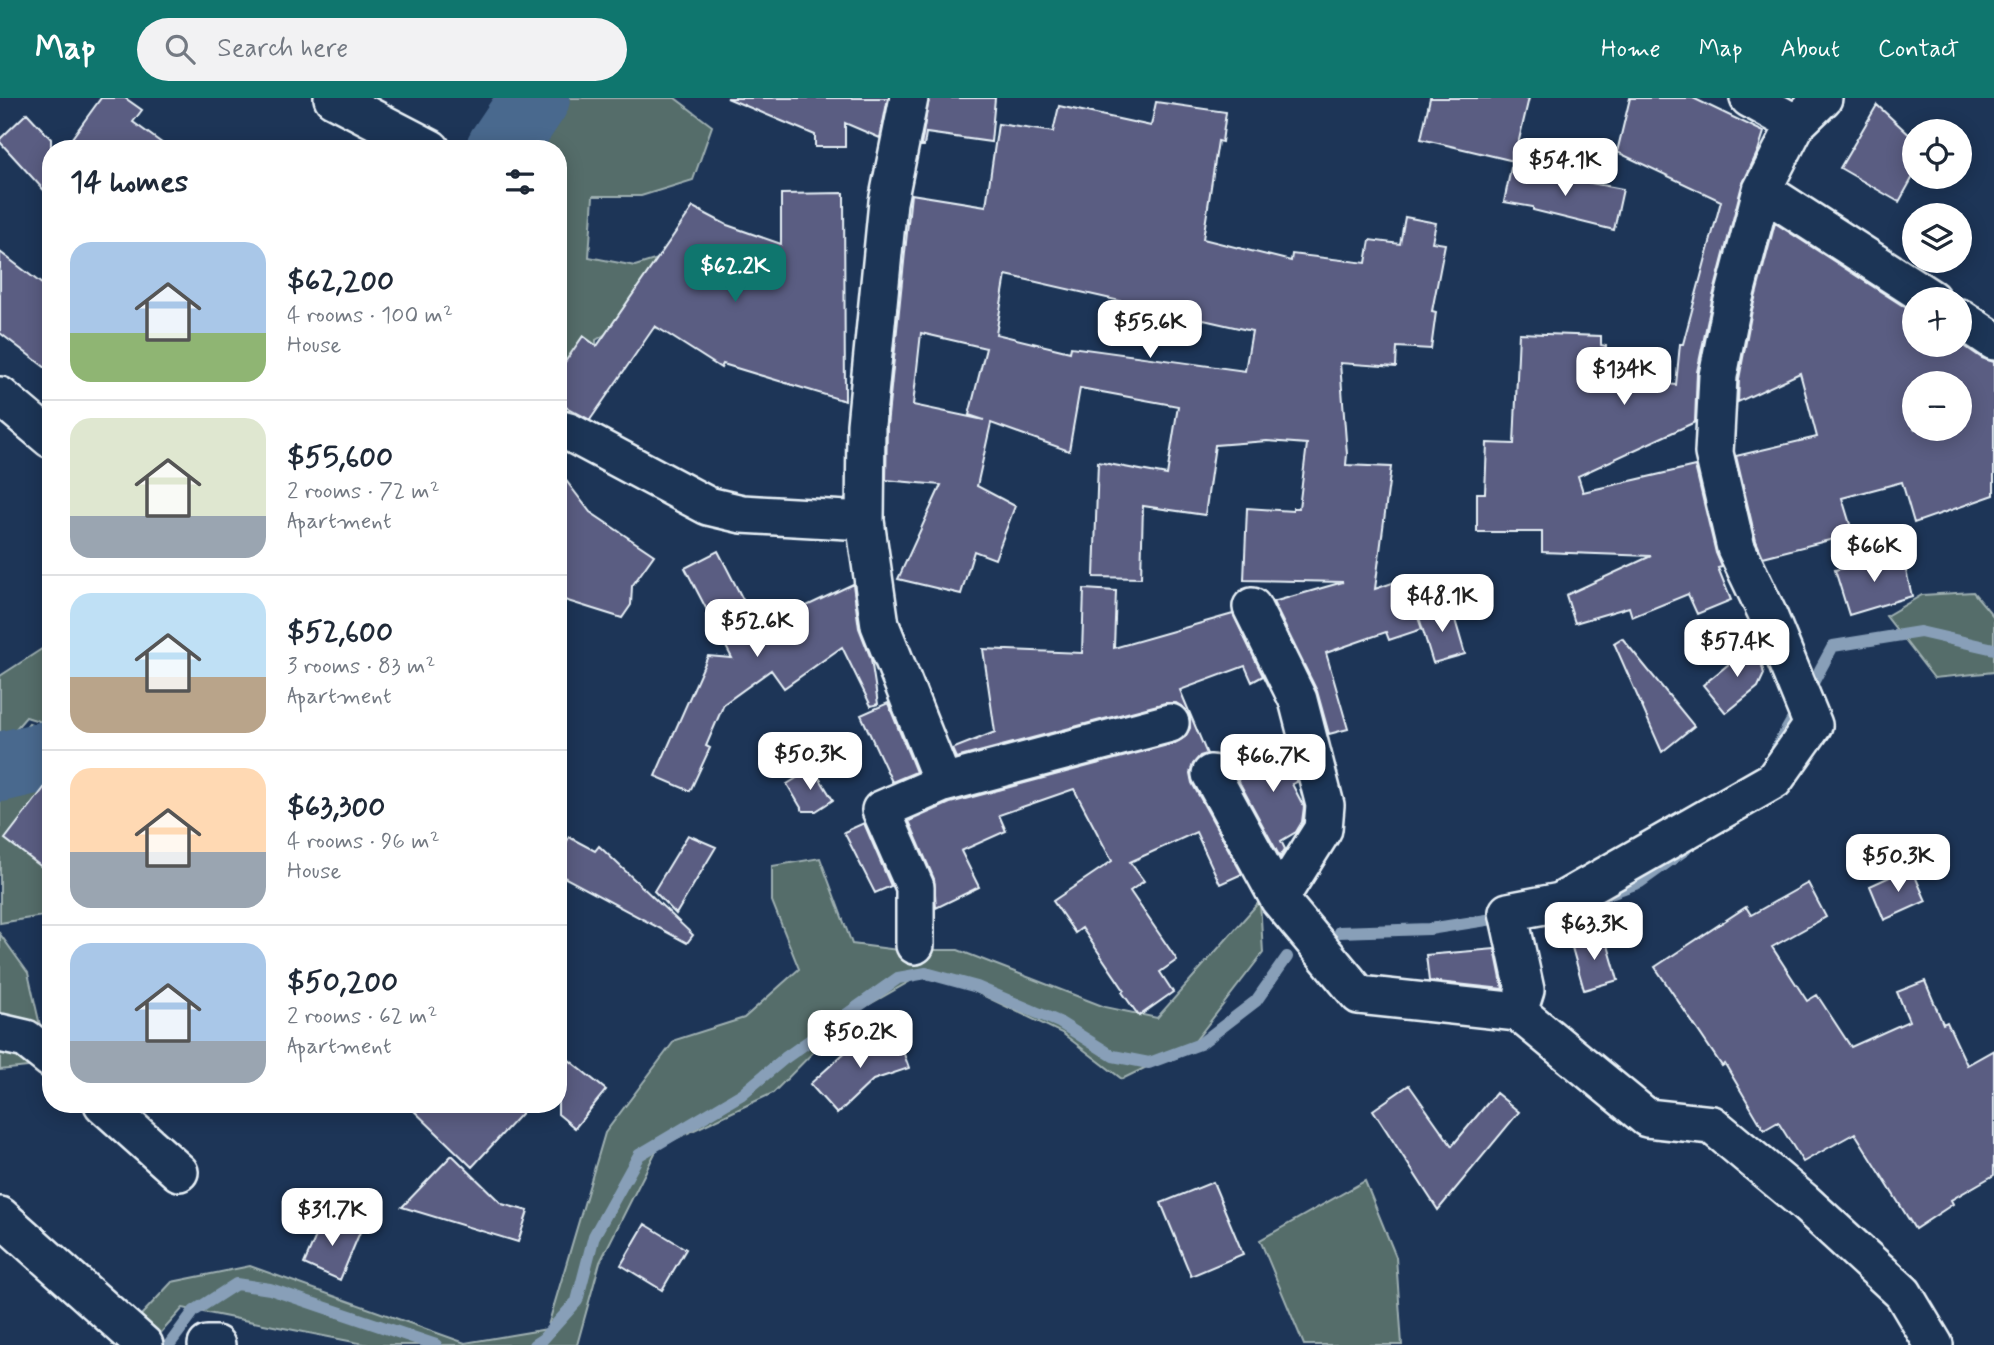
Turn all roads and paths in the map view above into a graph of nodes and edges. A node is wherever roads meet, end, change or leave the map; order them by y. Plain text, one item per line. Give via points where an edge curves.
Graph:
1 (333, 98) edge
2 (909, 98) edge
3 (1749, 98) edge
4 (1823, 98) edge
5 (1796, 124) junction
6 (414, 140) edge
7 (1762, 190) junction
8 (1912, 287) edge
9 (1972, 326) edge
10 (1994, 341) edge
11 (0, 396) edge
12 (42, 431) edge
13 (567, 431) edge
14 (866, 521) junction
15 (1252, 607) dead end
16 (1170, 723) dead end
17 (1211, 774) dead end
18 (943, 783) junction
19 (1279, 899) junction
20 (915, 945) dead end
21 (1518, 1012) junction
22 (0, 1033) edge
23 (42, 1052) edge
24 (113, 1113) edge
25 (179, 1172) dead end
26 (0, 1216) edge
27 (144, 1345) edge
28 (207, 1345) edge
29 (216, 1345) edge
30 (1934, 1345) edge

1 - 6 street
2 - 14 street via 888,202 866,425
3 - 5 street
4 - 5 street
5 - 7 street
7 - 8 street
7 - 21 street via 1718,376 1714,453 1736,548 1812,725 1774,779 1560,902 1508,912 1525,990
9 - 10 street
11 - 12 street
13 - 14 street via 708,506 742,514
14 - 18 street via 880,625
15 - 19 street via 1298,700 1325,805 1323,829
16 - 18 street
17 - 19 street
18 - 20 street via 881,810 915,887
19 - 21 street via 1359,995
21 - 30 street via 1647,1118 1712,1125 1903,1293
22 - 23 street via 26,1039
24 - 25 street
26 - 27 street
28 - 29 street

